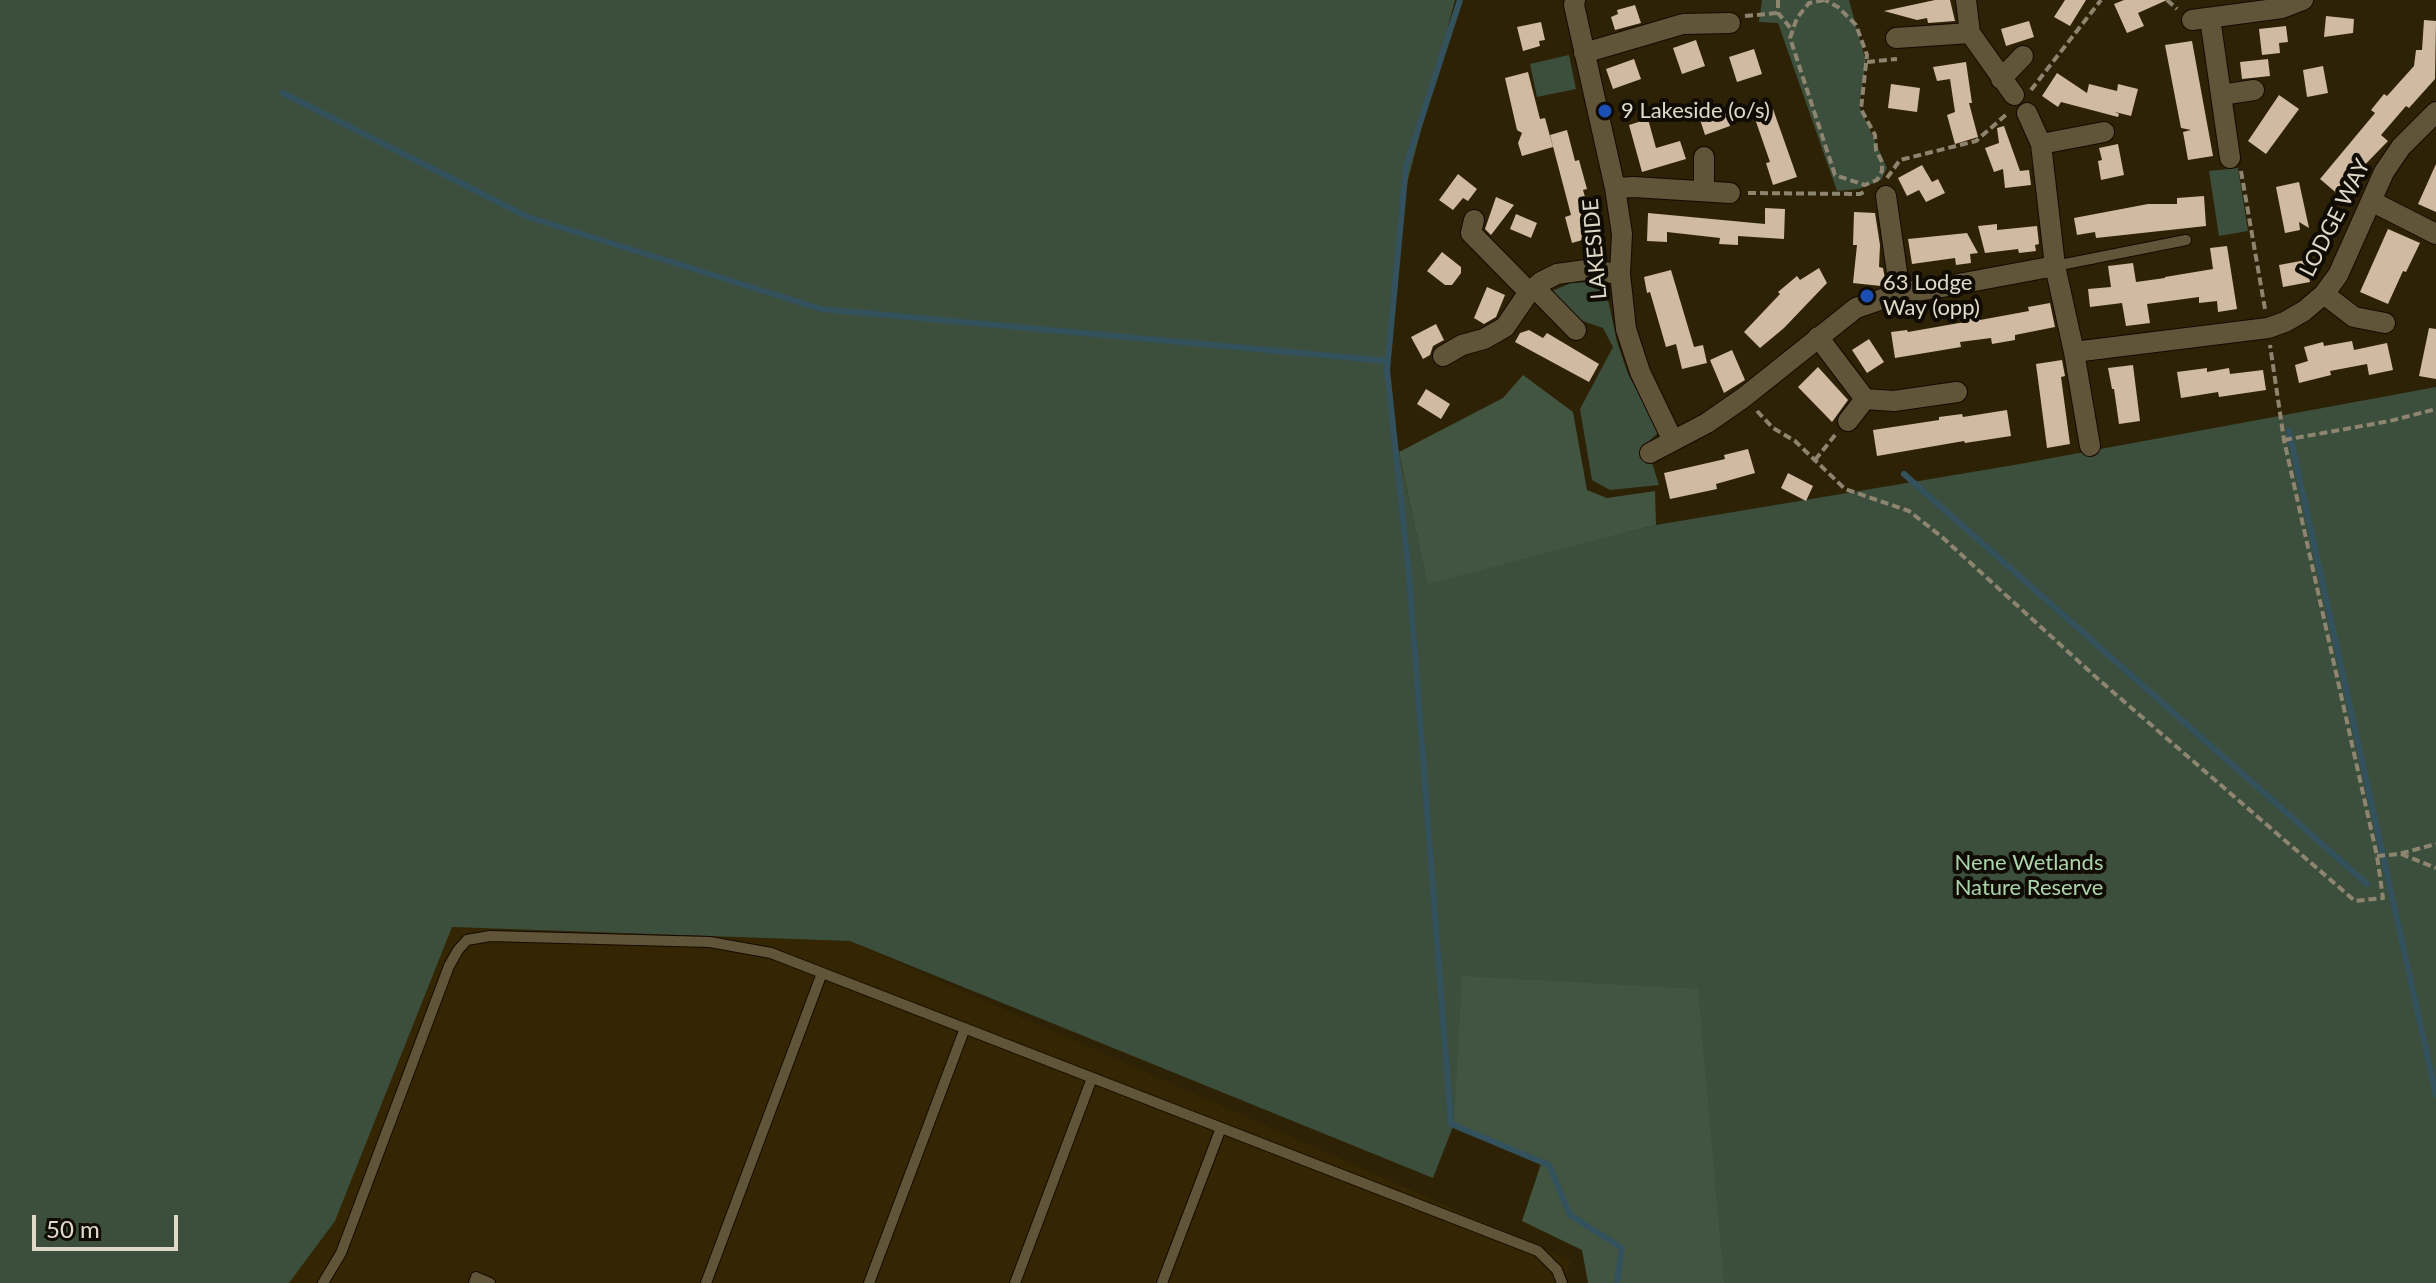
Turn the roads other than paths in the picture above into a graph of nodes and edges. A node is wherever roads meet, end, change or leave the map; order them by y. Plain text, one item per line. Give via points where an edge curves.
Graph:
1 (1575, 0) edge
2 (1966, 0) edge
3 (2303, 0) edge
4 (1730, 23) road end
5 (1970, 33) junction
6 (1896, 38) dead end
7 (1584, 53) junction
8 (2023, 56) dead end
9 (2254, 90) dead end
10 (2221, 95) junction
11 (2015, 99) junction
12 (2436, 112) edge
13 (2104, 132) dead end
14 (2041, 144) junction
15 (1704, 157) dead end
16 (2230, 158) road end
17 (1615, 188) junction
18 (1704, 191) junction
19 (1730, 193) road end
20 (1886, 196) dead end
21 (2371, 201) junction
22 (1474, 220) dead end
23 (2436, 234) edge
24 (2186, 240) dead end
25 (2055, 266) junction
26 (1620, 274) junction
27 (1532, 290) junction
28 (1900, 293) junction
29 (2324, 294) junction
30 (2385, 323) dead end
31 (1576, 330) dead end
32 (1818, 337) junction
33 (2074, 352) junction
34 (1443, 356) dead end
35 (1957, 392) dead end
36 (1865, 399) junction
37 (1848, 421) road end
38 (1673, 441) junction
39 (2090, 446) dead end
40 (1650, 453) dead end
41 (822, 973) junction
42 (965, 1028) junction
43 (1092, 1078) junction
44 (1221, 1128) junction
45 (323, 1283) edge
46 (474, 1283) edge
47 (490, 1283) edge
48 (706, 1283) edge
49 (869, 1283) edge
50 (1015, 1283) edge
51 (1162, 1283) edge
52 (1562, 1283) edge

1 - 7 street, LAKESIDE
2 - 5 street
3 - 10 street via 2282,8 2201,19
4 - 7 street via 1683,24
5 - 6 street
5 - 11 street
7 - 17 street, LAKESIDE
8 - 11 street
9 - 10 street
10 - 16 street
11 - 14 street
12 - 21 street, LODGE WAY via 2401,147
13 - 14 street
14 - 25 street
15 - 18 street
17 - 18 street
17 - 26 street, LAKESIDE via 1622,234
18 - 19 street
20 - 28 street
21 - 23 street
21 - 29 street, LODGE WAY
22 - 27 street via 1471,233
24 - 25 lane
25 - 28 street
25 - 33 street
26 - 27 street via 1570,271
26 - 38 street, LAKESIDE via 1626,329
27 - 31 street
27 - 34 street via 1505,327
28 - 32 street via 1856,308
29 - 30 street via 2354,317
29 - 33 street, LODGE WAY via 2304,311 2268,328
32 - 36 street
32 - 38 street via 1743,398
33 - 39 street
35 - 36 street via 1894,401
36 - 37 street
38 - 40 street
41 - 42 lane
41 - 45 lane via 771,953 710,942 490,936 467,940 449,966 341,1253
41 - 48 lane
42 - 43 lane
42 - 49 lane
43 - 44 lane
43 - 50 lane
44 - 51 lane
44 - 52 lane via 1538,1251
46 - 47 lane via 476,1277

